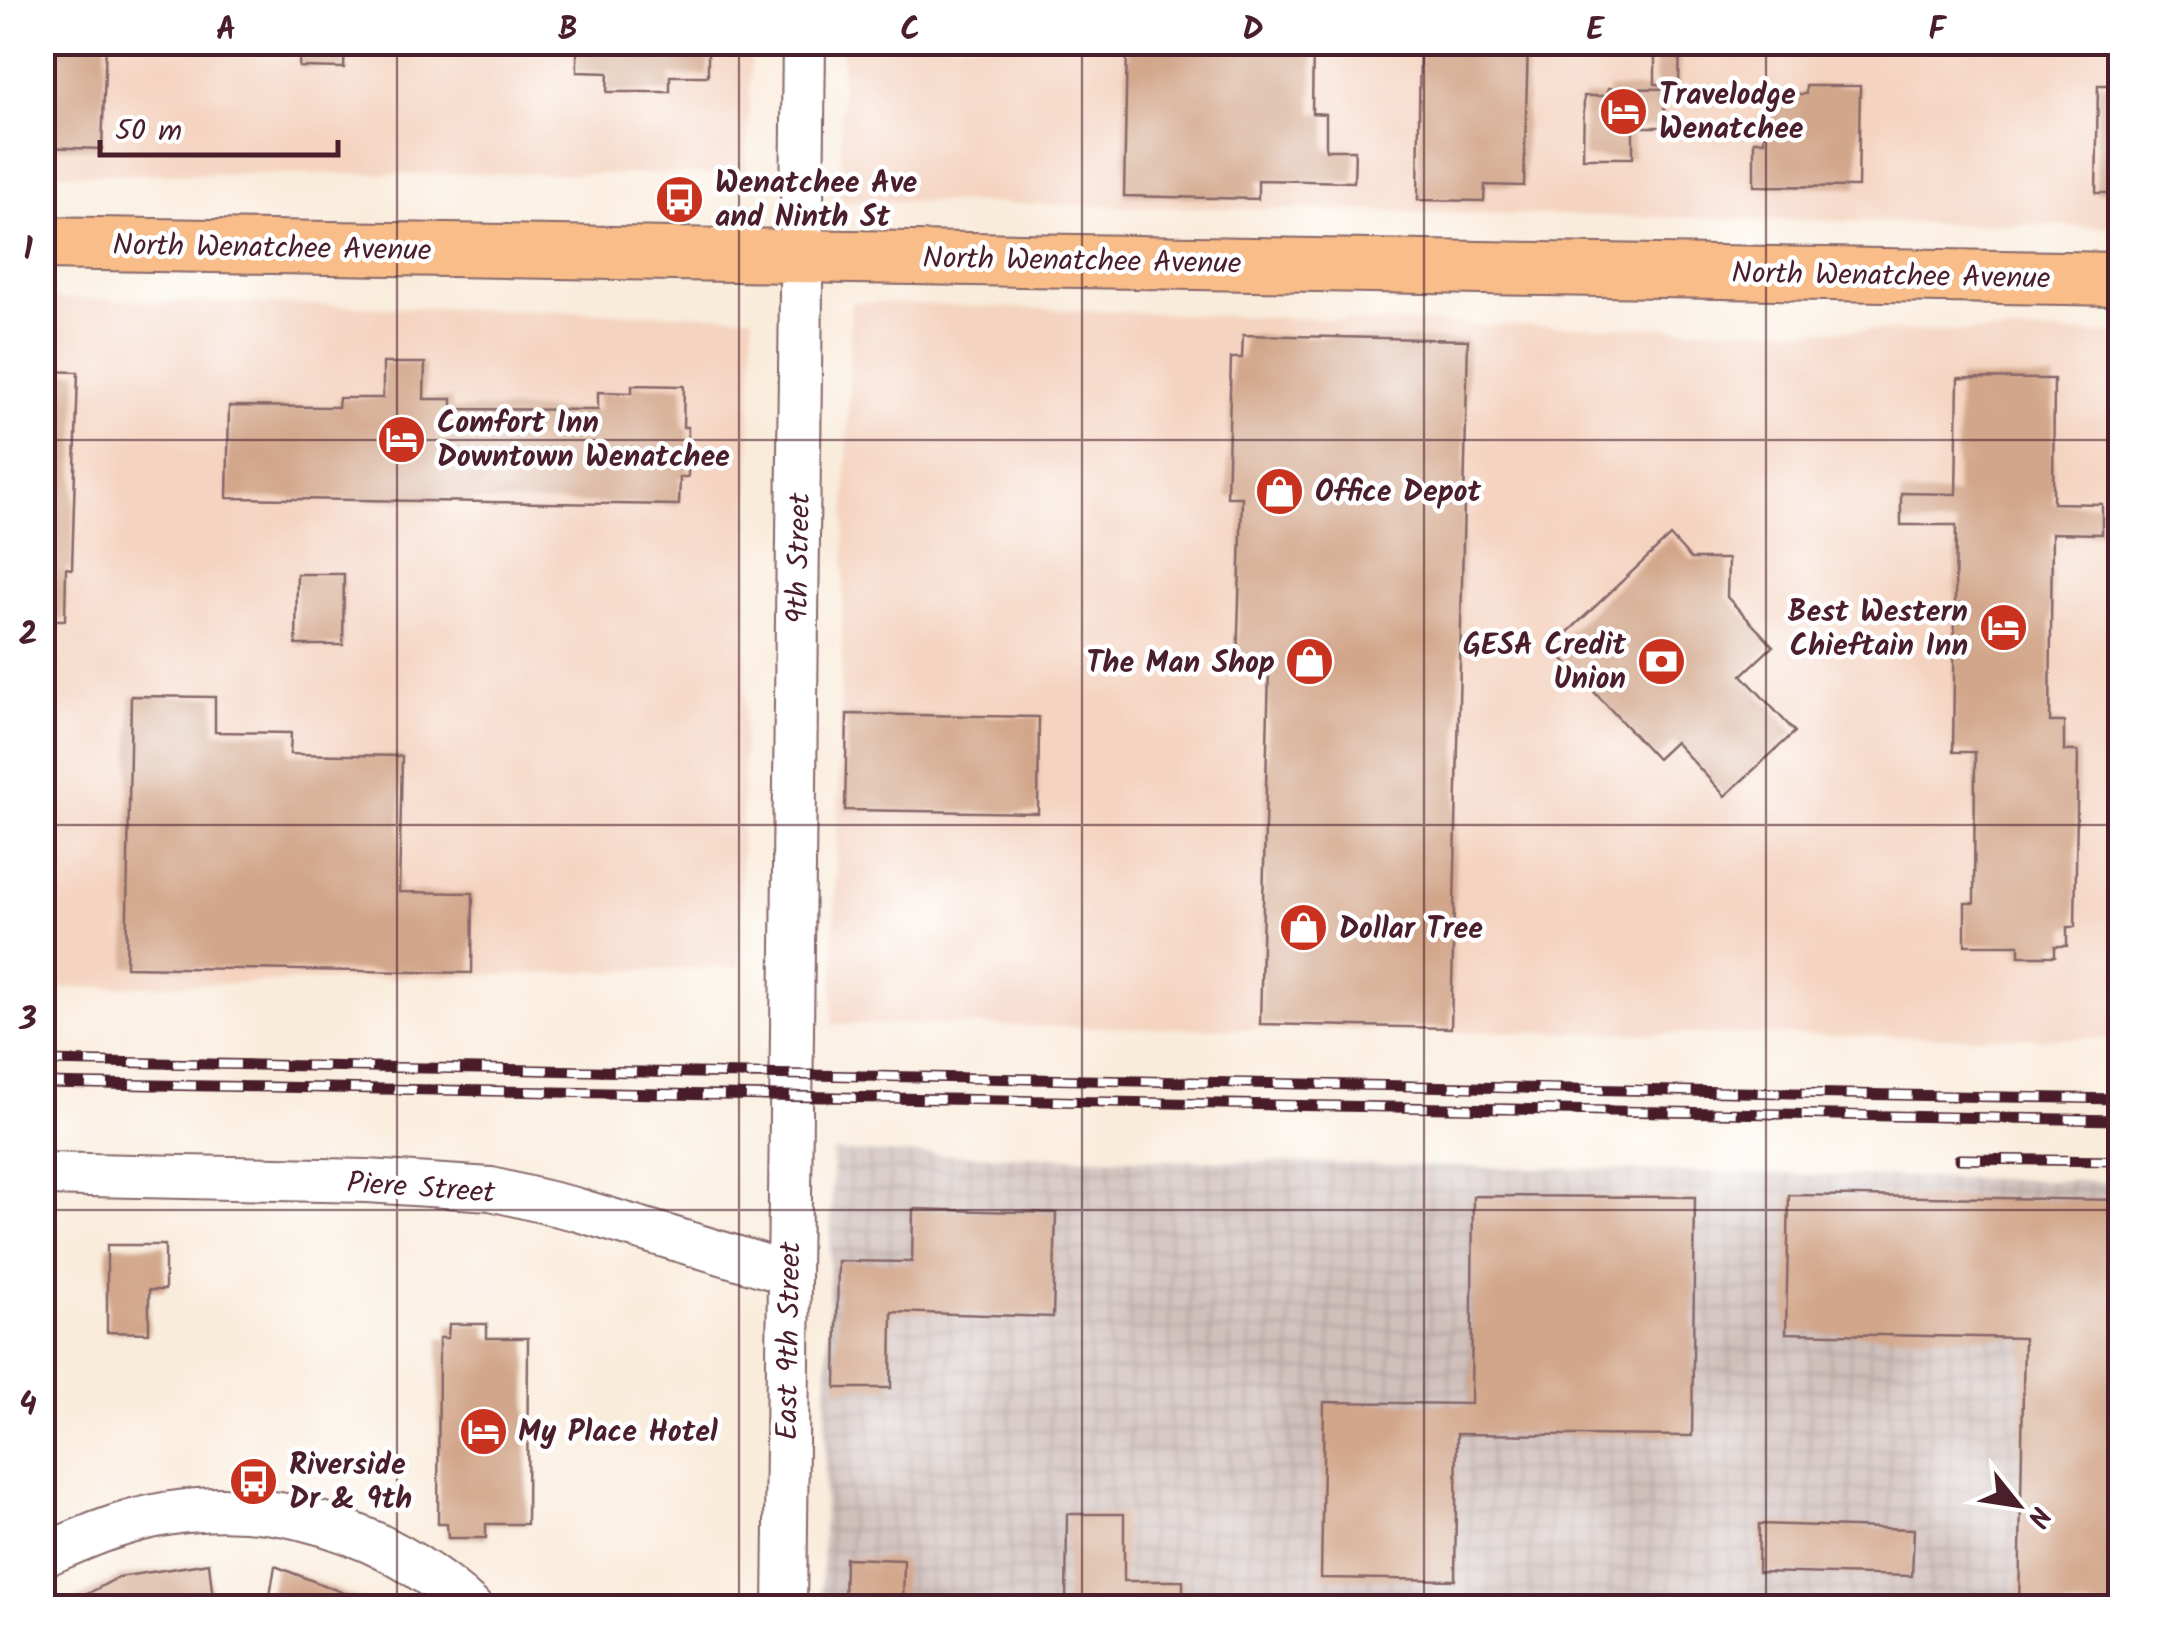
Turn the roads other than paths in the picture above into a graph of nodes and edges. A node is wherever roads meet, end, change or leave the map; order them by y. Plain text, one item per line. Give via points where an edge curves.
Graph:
1 (804, 42) edge
2 (42, 243) edge
3 (802, 256) junction
4 (2120, 278) edge
5 (790, 1074) joint
6 (42, 1174) edge
7 (788, 1273) junction
8 (42, 1556) edge
9 (470, 1608) edge
10 (785, 1608) edge

1 - 3 street, 9th Street
2 - 3 main road, North Wenatchee Avenue
3 - 4 main road, North Wenatchee Avenue
3 - 5 street, 9th Street
5 - 7 street, East 9th Street
6 - 7 street, Piere Street via 478,1187
7 - 10 street, East 9th Street
8 - 9 street via 116,1526 179,1514 291,1514 338,1526 391,1551 444,1583

